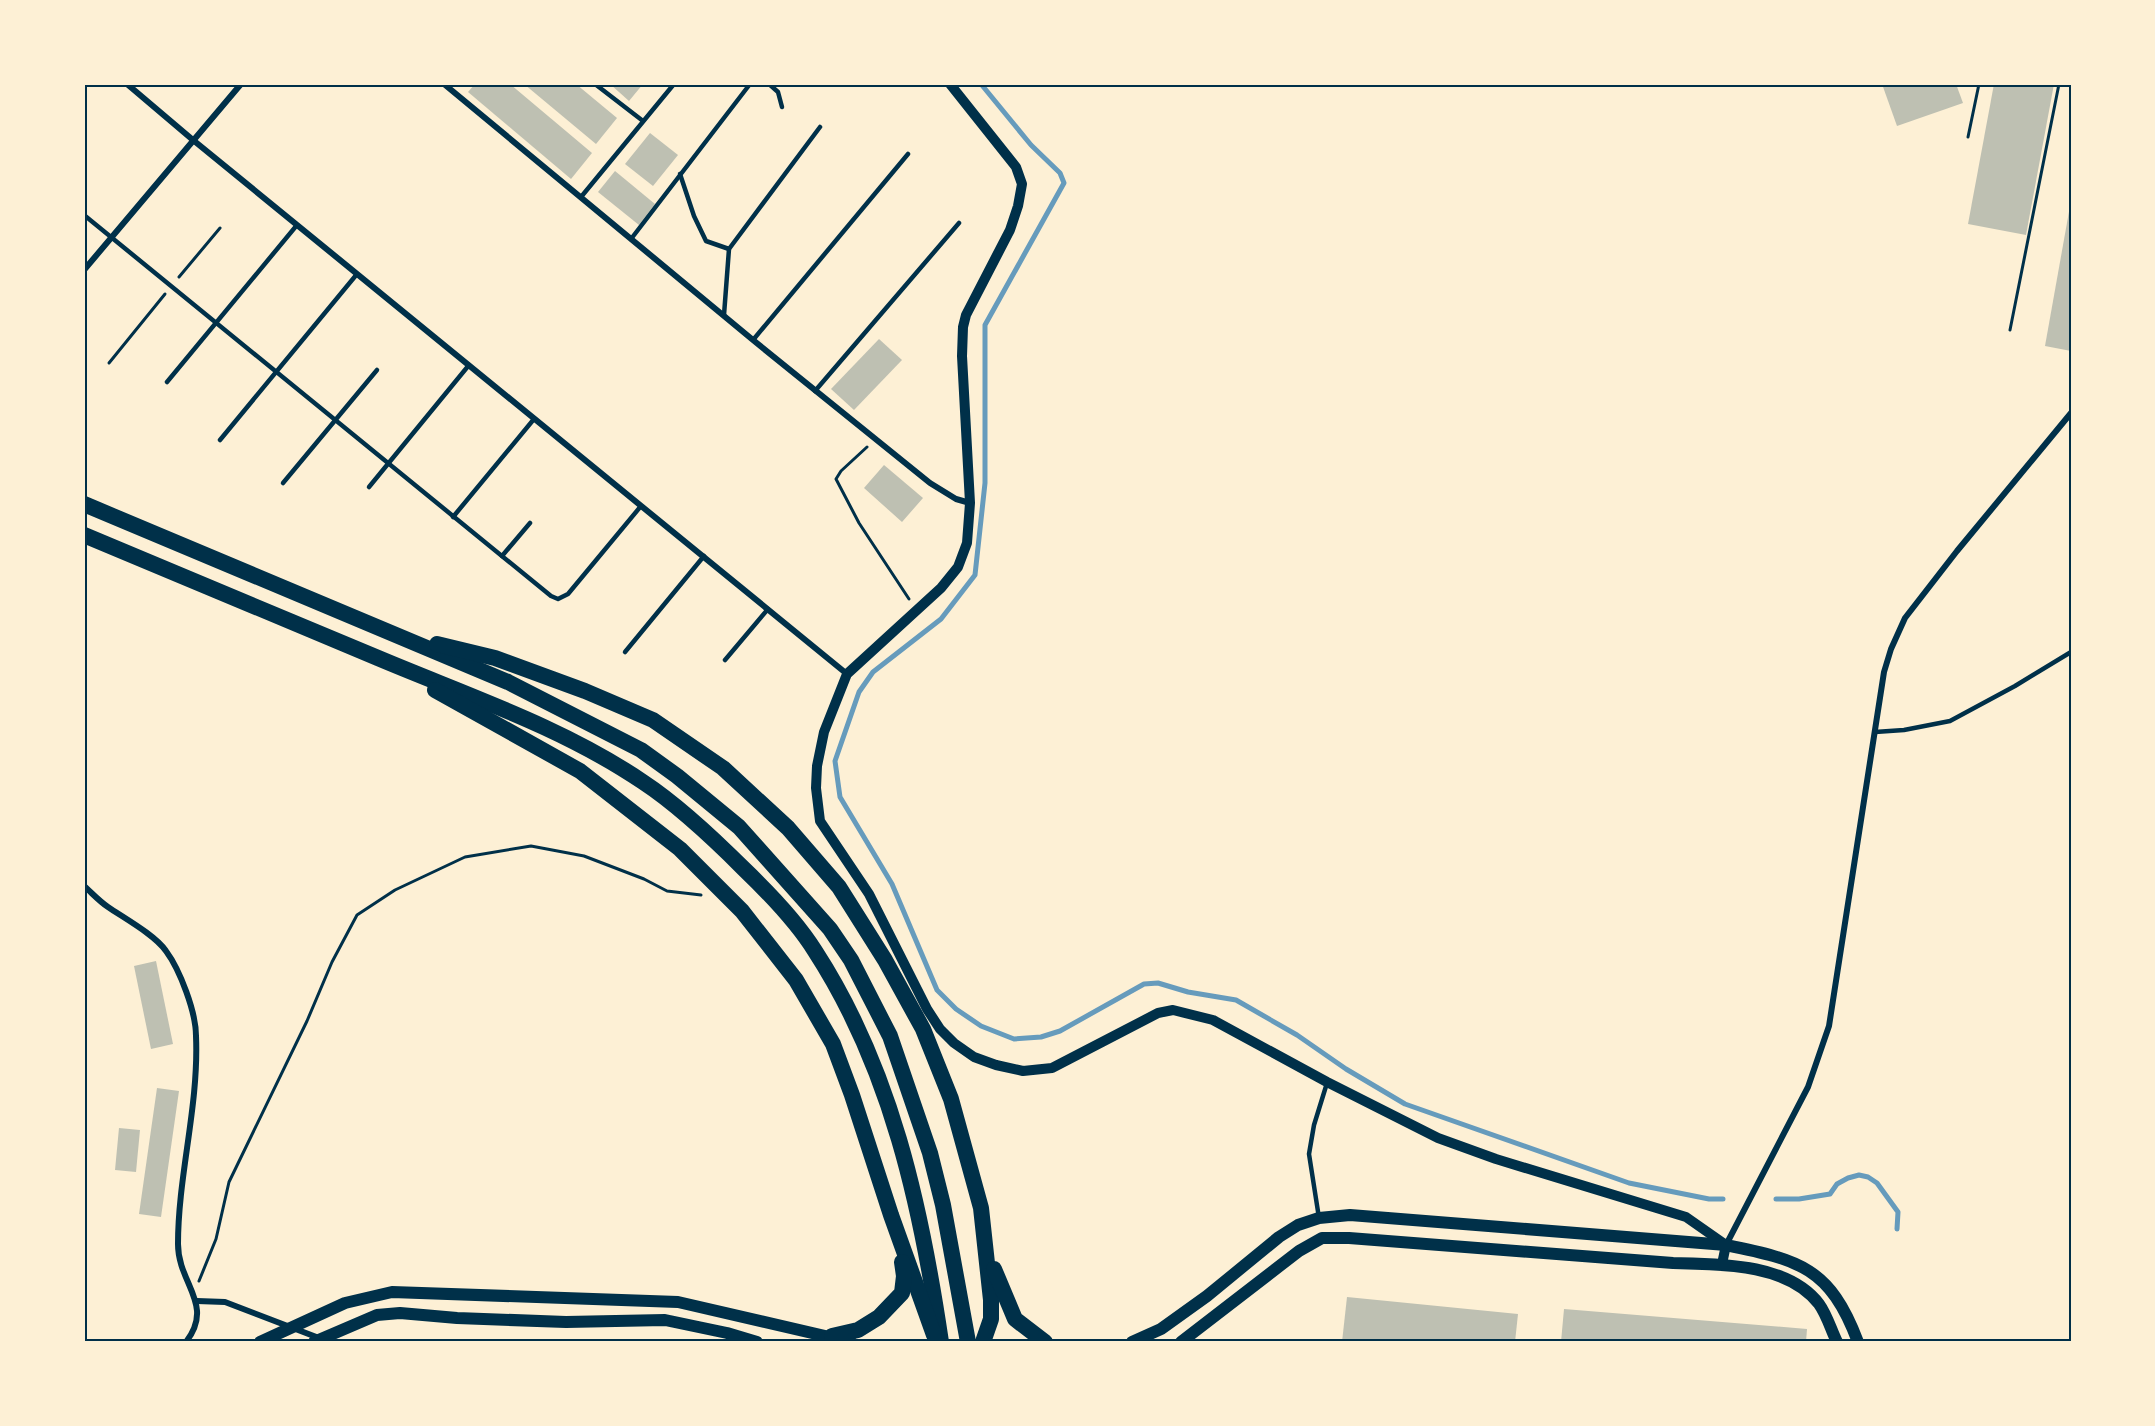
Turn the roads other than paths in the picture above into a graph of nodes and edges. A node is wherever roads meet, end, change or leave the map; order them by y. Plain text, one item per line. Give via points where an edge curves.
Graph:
1 (128, 84) edge
2 (241, 84) edge
3 (444, 84) edge
4 (595, 84) edge
5 (674, 84) edge
6 (750, 84) edge
7 (769, 84) edge
8 (950, 84) edge
9 (782, 107) dead end
10 (644, 121) junction
11 (820, 127) dead end
12 (193, 140) junction
13 (908, 154) dead end
14 (680, 174) junction
15 (581, 197) junction
16 (84, 215) edge
17 (959, 223) dead end
18 (297, 225) junction
19 (111, 237) junction
20 (631, 239) junction
21 (729, 249) junction
22 (84, 270) edge
23 (357, 274) junction
24 (724, 315) junction
25 (216, 323) junction
26 (753, 340) junction
27 (469, 365) junction
28 (377, 370) dead end
29 (276, 372) junction
30 (167, 382) dead end
31 (815, 391) junction
32 (2071, 413) edge
33 (534, 419) junction
34 (335, 420) junction
35 (220, 440) dead end
36 (388, 464) junction
37 (284, 483) dead end
38 (369, 487) dead end
39 (970, 503) junction
40 (84, 504) edge
41 (641, 506) junction
42 (453, 517) junction
43 (530, 524) dead end
44 (84, 535) edge
45 (502, 556) junction
46 (704, 556) junction
47 (768, 609) junction
48 (390, 633) junction
49 (625, 652) dead end
50 (2071, 652) edge
51 (725, 660) dead end
52 (386, 661) junction
53 (848, 674) junction
54 (1875, 732) junction
55 (84, 886) edge
56 (1327, 1082) junction
57 (981, 1208) junction
58 (891, 1215) junction
59 (1319, 1218) junction
60 (1726, 1245) junction
61 (1722, 1264) junction
62 (197, 1301) junction
63 (832, 1336) junction
64 (186, 1342) edge
65 (260, 1342) edge
66 (314, 1342) edge
67 (329, 1342) edge
68 (757, 1342) edge
69 (851, 1342) edge
70 (936, 1342) edge
71 (941, 1342) edge
72 (968, 1342) edge
73 (983, 1342) edge
74 (1045, 1342) edge
75 (1132, 1342) edge
76 (1181, 1342) edge
77 (1837, 1342) edge
78 (1858, 1342) edge

1 - 12 street
2 - 12 street
3 - 15 street
4 - 10 lane
5 - 10 lane
6 - 14 lane
7 - 9 lane via 777,92
8 - 39 street via 1016,167 1022,184 1010,230 971,302 963,327
10 - 15 lane
11 - 21 lane
12 - 18 street
12 - 19 street
13 - 26 lane
14 - 20 lane
14 - 21 lane via 706,241
15 - 20 street
16 - 19 lane
17 - 31 lane
18 - 23 street
18 - 25 lane
19 - 22 street
19 - 25 lane
20 - 24 street
21 - 24 lane
23 - 27 street
23 - 29 lane
24 - 26 street
25 - 29 lane
25 - 30 lane
26 - 31 street
27 - 33 street
27 - 36 lane
28 - 34 lane
29 - 34 lane
29 - 35 lane
31 - 39 street via 930,483
32 - 54 street via 1905,618 1884,672
33 - 41 street
33 - 42 lane
34 - 36 lane
34 - 37 lane
36 - 38 lane
36 - 42 lane
39 - 53 street via 967,543 958,567 941,588
40 - 48 highway
41 - 45 lane via 568,594 558,598 551,597
41 - 46 street
42 - 45 lane
43 - 45 lane
44 - 52 highway
46 - 47 street
46 - 49 lane
47 - 51 lane
47 - 53 street
48 - 57 highway via 495,658 653,720 723,768 788,828 839,886 923,1029 951,1100
48 - 72 highway via 508,682 640,750 739,827 830,929 851,960 890,1036 930,1153 944,1205
50 - 54 lane via 1950,721
52 - 58 highway via 580,771 680,849 742,911 796,980 833,1044
52 - 71 highway via 581,746 645,783 717,842 766,891 814,949 878,1072 906,1161 930,1265
53 - 56 street via 824,732 817,766 820,821 869,894 927,1009 954,1043 974,1057 996,1065 1023,1071 1052,1068 1158,1013 1173,1010 1213,1020
54 - 60 street via 1829,1026 1808,1087
55 - 62 street via 165,949 189,1001 196,1033 196,1066 179,1208 178,1256
56 - 59 lane via 1309,1154
56 - 60 street via 1438,1138 1686,1217
57 - 73 highway via 991,1318
57 - 74 highway via 995,1276 1015,1319
58 - 63 highway via 902,1254 902,1293 879,1317 858,1330
58 - 70 highway
59 - 60 main road via 1350,1215
59 - 75 main road via 1279,1237 1189,1310
60 - 61 street
60 - 78 main road via 1790,1261 1824,1281 1840,1303
61 - 76 main road via 1322,1238 1299,1251
61 - 77 main road via 1772,1273 1795,1283 1819,1304
62 - 64 street via 196,1323
62 - 67 street via 225,1302
63 - 65 main road via 678,1302 393,1292 345,1303
63 - 69 main road
66 - 68 main road via 377,1315 400,1313 566,1322 665,1320

